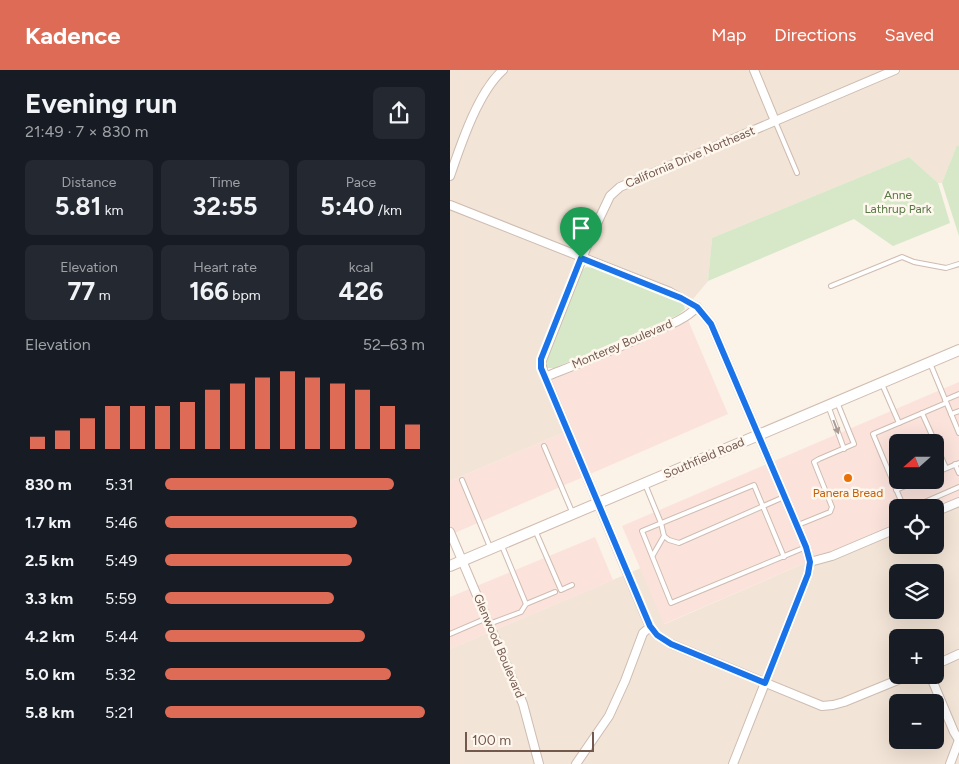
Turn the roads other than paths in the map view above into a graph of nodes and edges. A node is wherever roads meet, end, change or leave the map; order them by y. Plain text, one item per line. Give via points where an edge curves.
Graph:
1 (503, 70) edge
2 (754, 70) edge
3 (896, 70) edge
4 (775, 121) junction
5 (450, 148) edge
6 (457, 156) junction
7 (797, 173) dead end
8 (450, 176) edge
9 (450, 205) edge
10 (581, 258) junction
11 (959, 264) edge
12 (831, 286) dead end
13 (697, 307) junction
14 (959, 350) edge
15 (930, 362) junction
16 (545, 378) junction
17 (881, 383) junction
18 (959, 394) edge
19 (946, 401) junction
20 (832, 404) junction
21 (959, 411) edge
22 (922, 413) junction
23 (951, 414) junction
24 (899, 423) junction
25 (959, 433) edge
26 (931, 434) edge
27 (758, 435) junction
28 (544, 446) dead end
29 (844, 449) junction
30 (944, 463) edge
31 (957, 463) edge
32 (946, 468) joint
33 (959, 473) edge
34 (462, 480) dead end
35 (644, 484) junction
36 (959, 487) edge
37 (896, 490) joint
38 (786, 496) junction
39 (900, 499) edge
40 (932, 499) edge
41 (959, 502) edge
42 (598, 503) junction
43 (763, 506) junction
44 (944, 508) edge
45 (572, 514) junction
46 (661, 523) junction
47 (798, 525) junction
48 (535, 530) junction
49 (450, 532) edge
50 (889, 532) edge
51 (664, 536) junction
52 (501, 544) junction
53 (806, 547) junction
54 (490, 549) junction
55 (653, 555) junction
56 (784, 557) junction
57 (462, 561) junction
58 (810, 562) junction
59 (450, 566) edge
60 (572, 585) dead end
61 (555, 592) dead end
62 (526, 604) junction
63 (488, 621) junction
64 (650, 626) junction
65 (450, 634) edge
66 (959, 654) edge
67 (944, 661) edge
68 (765, 683) junction
69 (889, 683) edge
70 (934, 684) edge
71 (959, 740) edge
72 (538, 764) edge
73 (576, 764) edge
74 (733, 764) edge
75 (950, 764) edge

1 - 6 street via 493,79
2 - 4 street
3 - 4 street, California Drive Northeast
4 - 7 lane
4 - 10 street, California Drive Northeast via 620,187 610,196
5 - 6 street
6 - 8 street
9 - 10 street
10 - 13 street via 656,286
10 - 16 street, California Drive Northeast via 541,359
11 - 12 lane via 946,268 902,257
13 - 16 street, Monterey Boulevard via 671,324
13 - 27 street via 711,324
14 - 15 main road, Southfield Road
15 - 17 main road, Southfield Road
15 - 19 lane
16 - 42 street, California Drive Northeast
17 - 20 main road, Southfield Road
17 - 24 lane
18 - 19 lane
19 - 22 lane
19 - 23 lane
20 - 27 main road, Southfield Road
20 -> 29 lane
20 - 29 lane via 854,444
21 - 23 lane
22 - 24 lane
22 - 26 lane
23 - 25 lane
24 - 37 lane via 873,434
27 - 35 main road, Southfield Road
27 - 38 street
28 - 45 lane
29 - 47 lane via 814,462 832,507 830,512
30 - 32 lane
31 - 32 lane
31 - 33 lane
34 - 54 lane
35 - 42 main road, Southfield Road
35 - 46 lane
36 - 40 lane
37 - 39 lane
38 - 43 lane
38 - 47 street
41 - 44 street
42 - 45 main road, Southfield Road
42 - 64 street, California Drive Northeast
43 - 46 lane via 754,485
43 - 51 lane via 679,544
43 - 56 lane
45 - 48 main road, Southfield Road
46 - 51 lane
46 - 55 lane via 642,531
47 - 53 street
48 - 52 main road, Southfield Road
48 - 60 lane via 561,590
49 - 57 street, Glenwood Boulevard
50 - 58 street
51 - 55 lane
52 - 54 main road, Southfield Road
52 - 62 lane
53 - 56 lane
53 - 58 street
54 - 57 main road, Southfield Road
55 - 56 lane via 653,562 671,602
57 - 59 main road, Southfield Road
57 - 63 street, Glenwood Boulevard
58 - 68 street
61 - 62 lane
62 - 63 lane via 521,612
63 - 65 lane
63 - 72 street, Glenwood Boulevard via 523,704
64 - 68 street via 671,644
64 - 73 street via 642,633 609,716
66 - 67 street
68 - 69 street via 822,706 833,705
68 - 74 street
70 - 71 street
71 - 75 street

